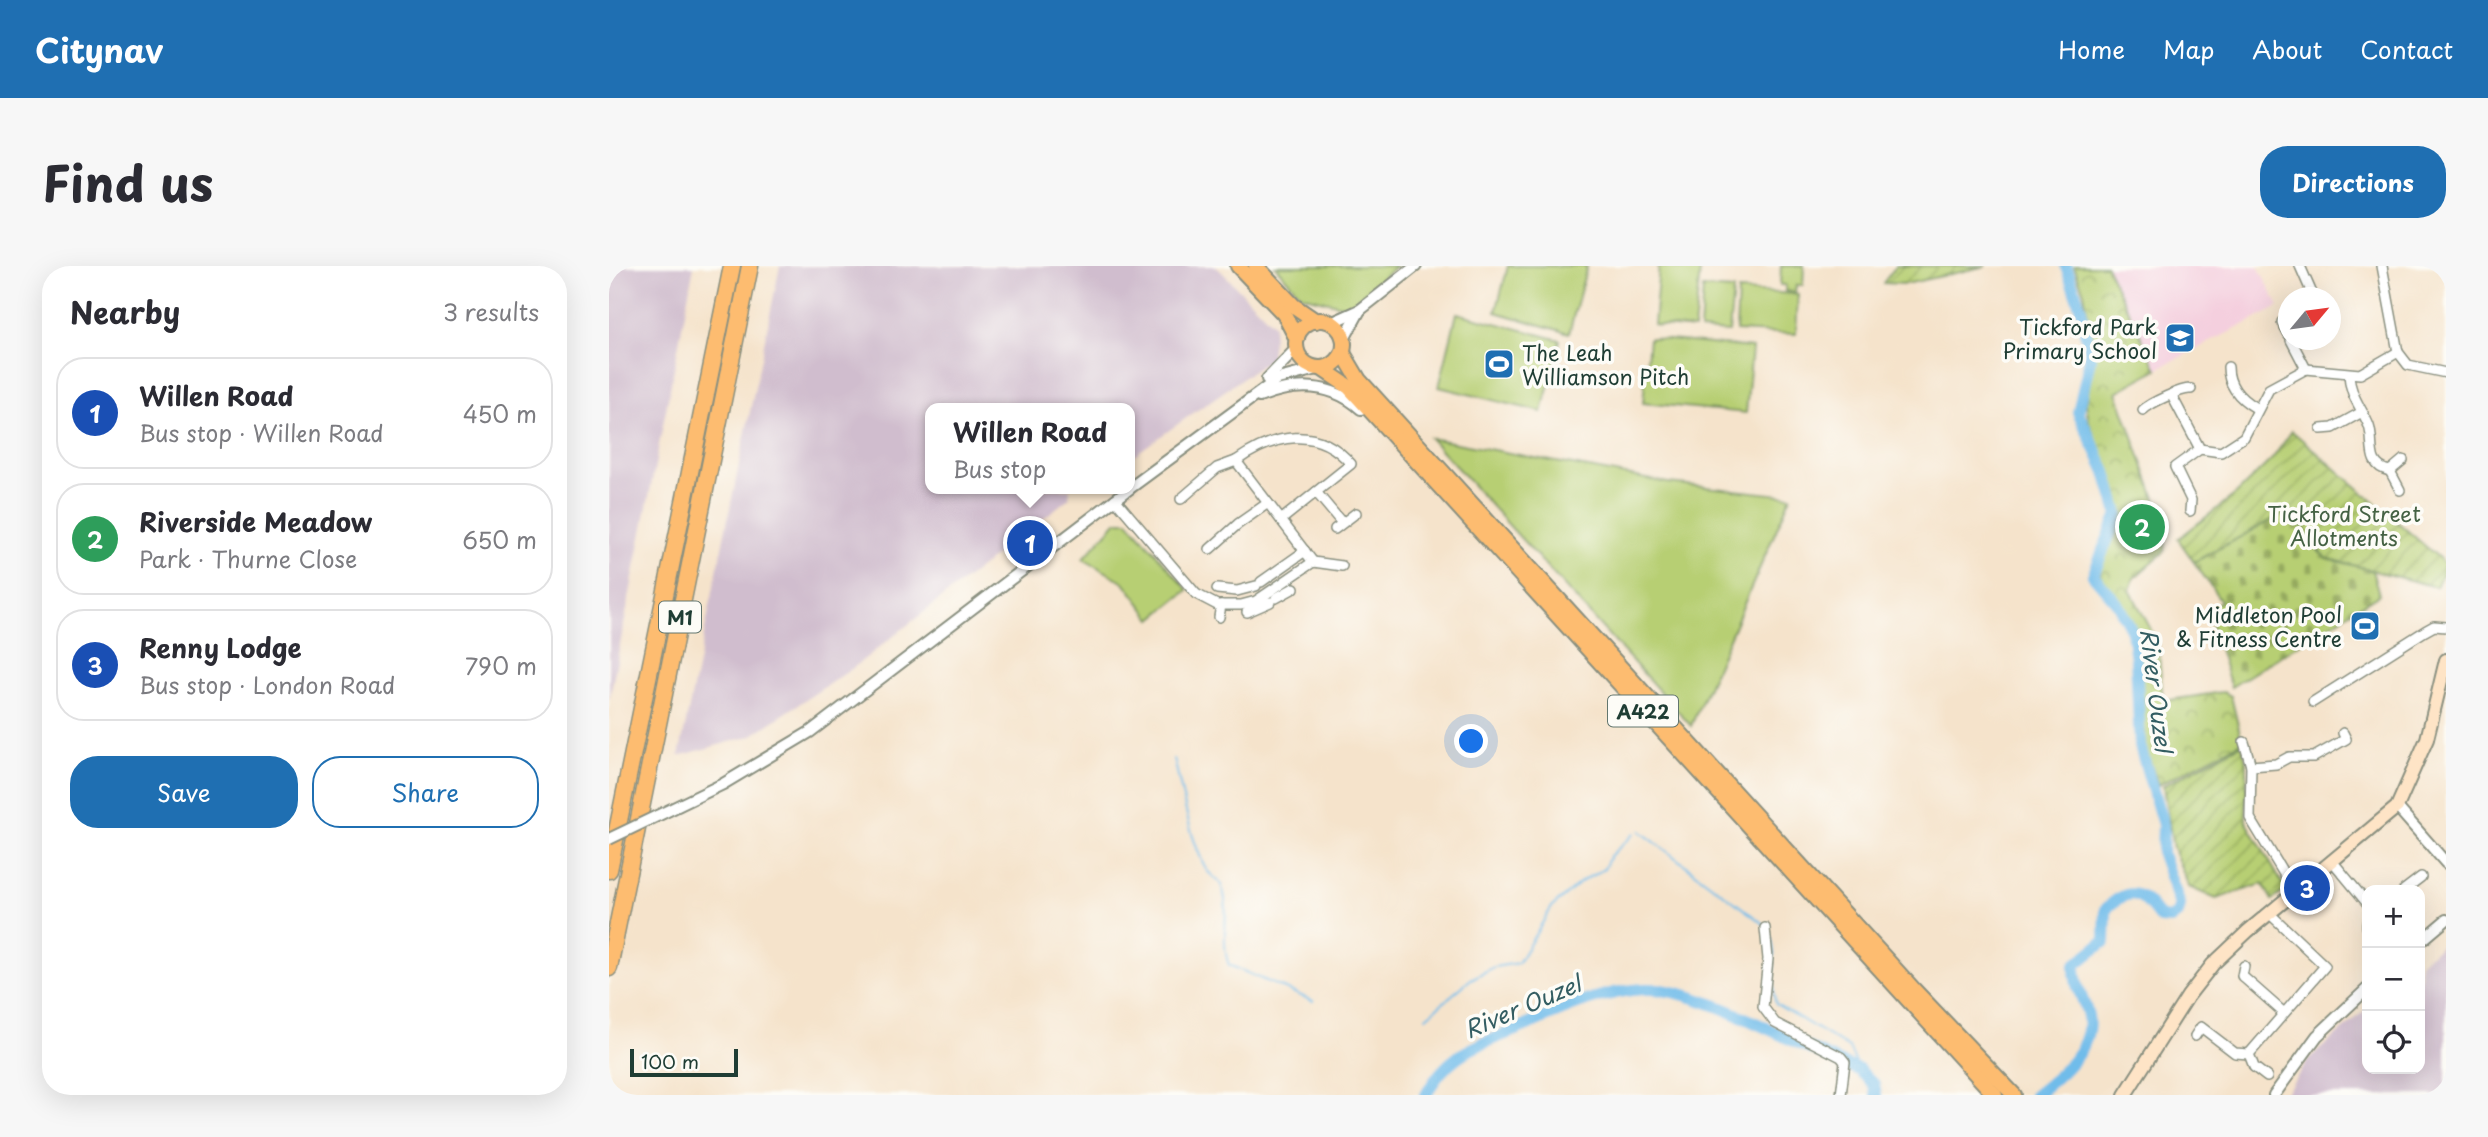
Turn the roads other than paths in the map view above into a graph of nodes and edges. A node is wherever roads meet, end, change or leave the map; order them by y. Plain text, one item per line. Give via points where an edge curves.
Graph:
1 (732, 266) edge
2 (750, 266) edge
3 (1238, 266) edge
4 (1256, 266) edge
5 (1416, 266) edge
6 (2300, 266) edge
7 (2382, 266) edge
8 (2309, 287) edge
9 (1360, 310) junction
10 (1323, 322) junction
11 (1297, 344) junction
12 (1343, 346) junction
13 (2296, 350) edge
14 (2398, 352) junction
15 (2228, 367) dead end
16 (1321, 368) junction
17 (2306, 369) junction
18 (2446, 373) edge
19 (2349, 375) junction
20 (2192, 389) dead end
21 (2172, 396) junction
22 (1246, 402) junction
23 (2256, 408) junction
24 (2143, 410) dead end
25 (2362, 412) junction
26 (2321, 429) dead end
27 (1392, 435) junction
28 (2200, 449) junction
29 (2403, 460) dead end
30 (1236, 461) junction
31 (2390, 471) junction
32 (1135, 478) edge
33 (1135, 485) edge
34 (2400, 489) dead end
35 (1316, 492) junction
36 (1118, 494) edge
37 (1181, 499) dead end
38 (1268, 503) junction
39 (2190, 510) dead end
40 (1356, 513) dead end
41 (1281, 520) junction
42 (1210, 549) dead end
43 (1305, 551) junction
44 (1313, 562) junction
45 (1342, 566) dead end
46 (1294, 588) dead end
47 (1217, 589) dead end
48 (1234, 591) junction
49 (1277, 595) junction
50 (1258, 604) junction
51 (1221, 605) junction
52 (1233, 605) junction
53 (1247, 612) dead end
54 (1219, 617) dead end
55 (2446, 628) edge
56 (2446, 660) edge
57 (2313, 702) dead end
58 (2343, 733) dead end
59 (2244, 742) dead end
60 (2251, 766) junction
61 (2397, 807) junction
62 (609, 839) edge
63 (2333, 862) junction
64 (2446, 863) edge
65 (609, 870) edge
66 (2421, 877) dead end
67 (2411, 885) edge
68 (2295, 892) junction
69 (2362, 898) edge
70 (2270, 913) junction
71 (2444, 919) edge
72 (1765, 928) dead end
73 (2425, 937) edge
74 (609, 968) edge
75 (2240, 974) dead end
76 (2362, 994) edge
77 (2284, 1013) junction
78 (2195, 1036) dead end
79 (1965, 1054) junction
80 (2249, 1054) junction
81 (2267, 1077) dead end
82 (1841, 1095) edge
83 (1995, 1095) edge
84 (2014, 1095) edge
85 (2125, 1095) edge
86 (2274, 1095) edge

1 - 65 highway, M1
2 - 74 highway, M1
3 - 11 main road via 1284,314
4 - 10 main road via 1294,306
5 - 9 street
6 - 8 street
7 - 14 street
9 - 10 street
9 - 12 street
10 - 11 main road via 1304,327
10 - 12 main road
11 - 16 main road via 1307,364
11 - 32 street via 1274,374
12 - 16 main road via 1334,364
12 - 79 main road, A422 via 1359,380
13 - 17 street
14 - 18 street via 2408,365
14 - 19 street via 2360,374
15 - 23 street via 2240,397
16 - 22 street via 1278,379
16 - 27 main road, A422 via 1349,387
17 - 19 street
17 - 23 street via 2269,389
19 - 25 street via 2351,393
20 - 21 street
21 - 24 street
21 - 28 street
22 - 27 street via 1286,388 1331,390 1347,397
22 - 33 street
23 - 28 street via 2238,443 2214,453
25 - 26 street via 2333,428
25 - 31 street via 2370,428 2375,461
27 - 79 main road, A422
28 - 39 street via 2175,467 2191,500
29 - 31 street
30 - 35 street via 1265,445 1310,438 1339,450 1351,464
30 - 37 street via 1217,468
30 - 38 street
31 - 34 street
35 - 40 street via 1339,526
35 - 41 street
36 - 51 street via 1196,594
36 - 62 street, bridge via 810,732 723,784
38 - 41 street
38 - 42 street
41 - 43 street
43 - 44 street
43 - 48 street via 1258,584
44 - 45 street
44 - 49 street
46 - 49 street
47 - 48 street
48 - 52 street
49 - 50 street
49 - 50 street
50 - 52 street
50 - 53 street
51 - 52 street
51 - 54 street
55 - 57 street via 2434,626
56 - 61 main road via 2427,739
58 - 60 street via 2346,739 2314,757
59 - 60 street
60 - 68 street via 2250,818
61 - 63 main road
61 - 64 street
63 - 68 main road
63 - 69 street
66 - 67 street
68 - 70 main road
70 - 77 street via 2328,963
70 - 85 main road via 2199,981
71 - 73 street
72 - 82 street via 1768,959 1763,1007 1775,1023 1841,1057 1845,1062
75 - 77 street
76 - 86 street via 2315,1038
77 - 80 street
78 - 80 street via 2201,1027 2235,1053
79 - 83 main road, A422
79 - 84 main road, A422
80 - 81 street via 2254,1067

